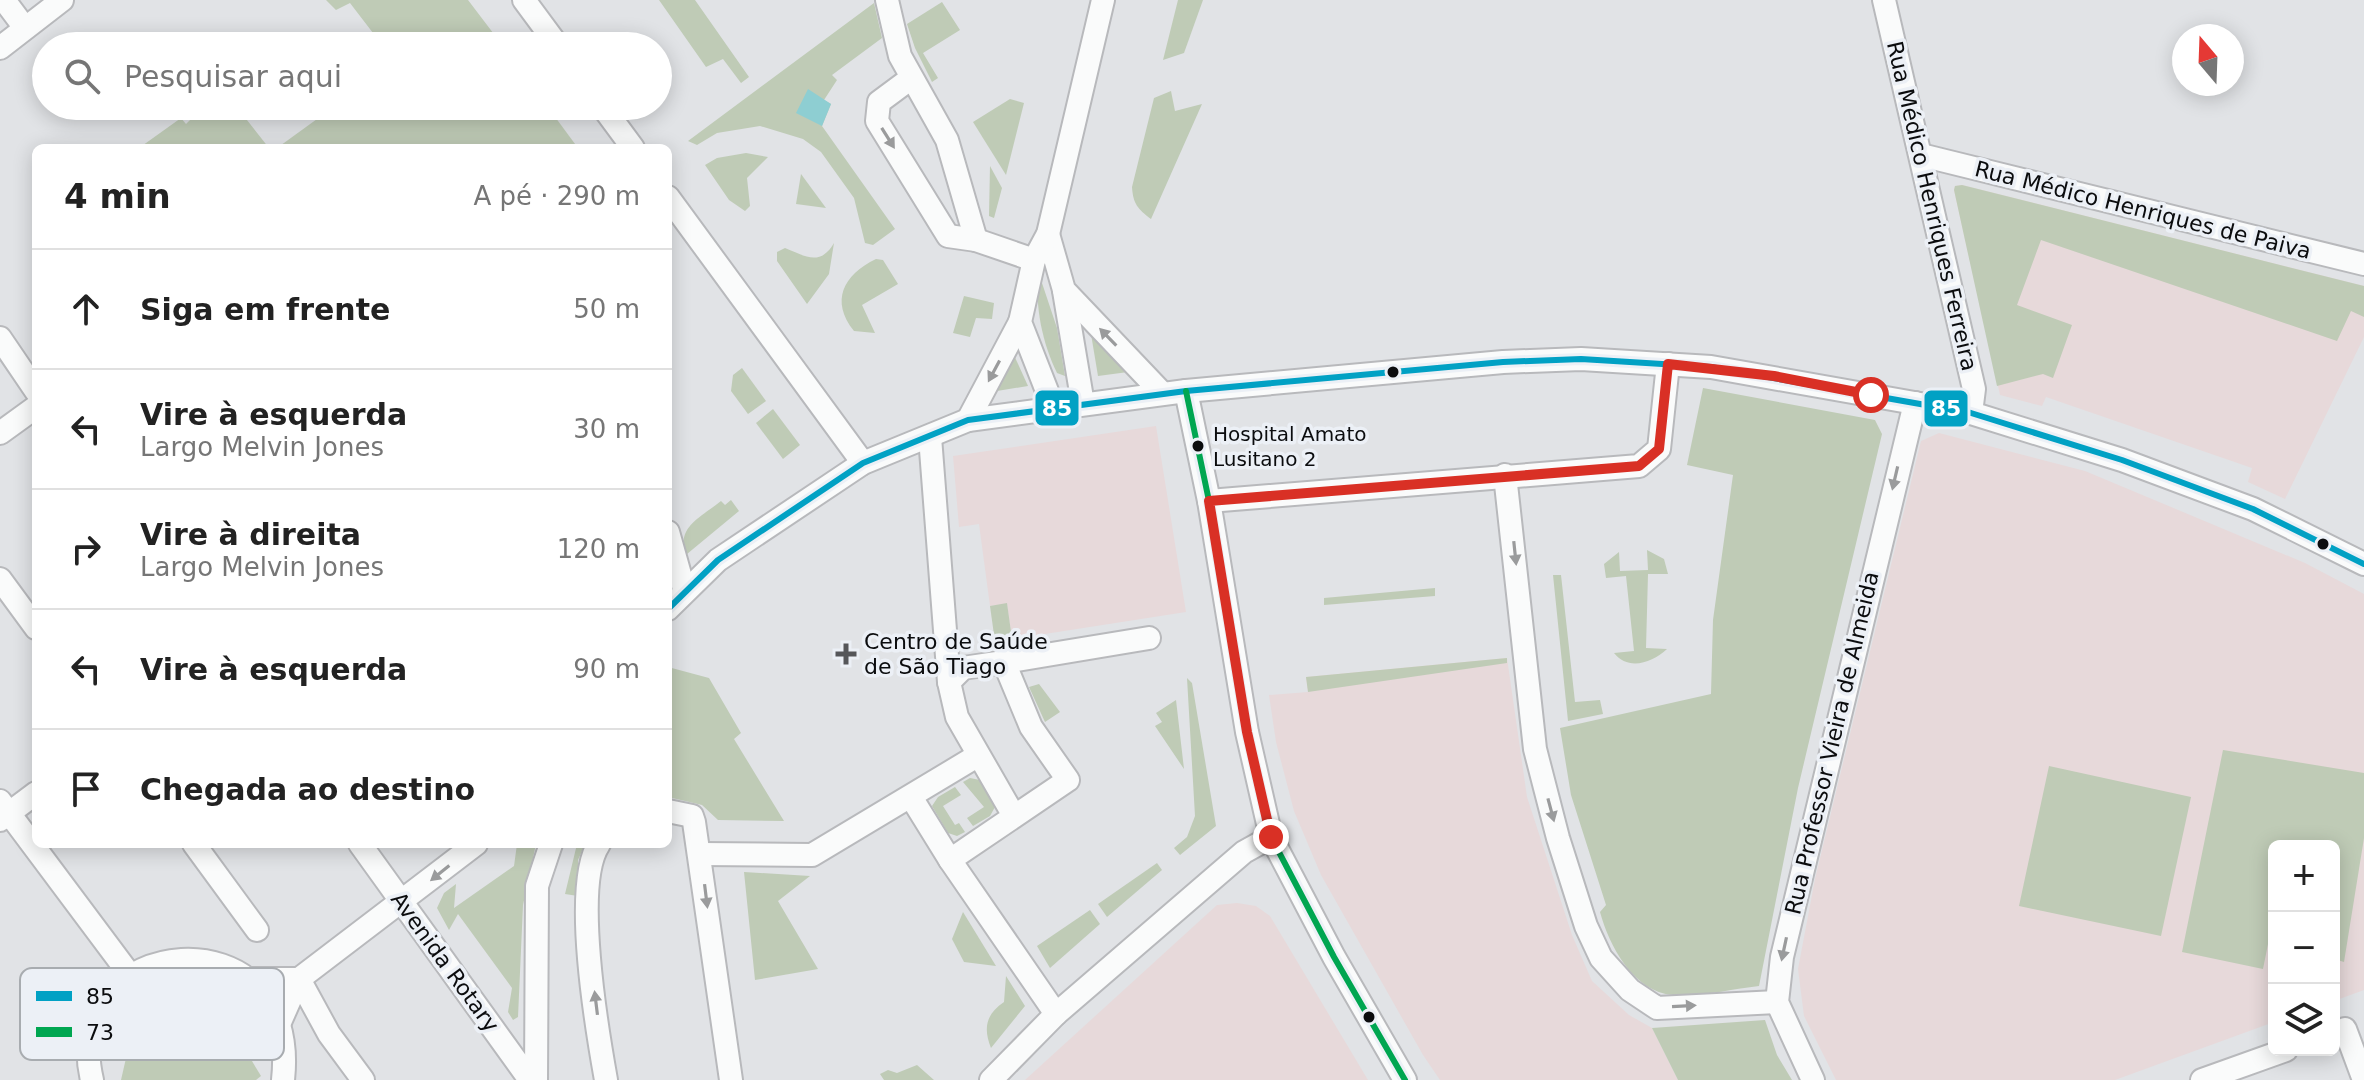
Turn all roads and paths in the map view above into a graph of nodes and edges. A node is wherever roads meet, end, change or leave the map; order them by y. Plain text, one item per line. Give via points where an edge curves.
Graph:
1 (62, 0) edge
2 (524, 0) edge
3 (887, 0) edge
4 (1103, 0) edge
5 (1884, 0) edge
6 (3, 3) edge
7 (25, 28) junction
8 (548, 32) edge
9 (0, 48) edge
10 (910, 79) junction
11 (612, 120) edge
12 (630, 144) edge
13 (1921, 155) junction
14 (672, 202) edge
15 (1048, 234) junction
16 (976, 240) junction
17 (1034, 260) junction
18 (2364, 264) edge
19 (1064, 290) junction
20 (1020, 322) junction
21 (0, 338) edge
22 (1668, 364) junction
23 (32, 385) edge
24 (1186, 391) junction
25 (1162, 393) junction
26 (1915, 403) junction
27 (1083, 404) junction
28 (1054, 409) junction
29 (32, 410) edge
30 (1971, 413) junction
31 (968, 420) junction
32 (0, 433) edge
33 (930, 437) junction
34 (863, 463) junction
35 (1505, 475) junction
36 (1209, 501) junction
37 (672, 546) edge
38 (2364, 564) edge
39 (0, 579) edge
40 (684, 589) junction
41 (672, 604) edge
42 (32, 623) edge
43 (1149, 638) dead end
44 (1004, 662) junction
45 (949, 682) junction
46 (977, 756) junction
47 (32, 795) edge
48 (911, 797) junction
49 (3, 811) edge
50 (672, 812) edge
51 (1014, 816) junction
52 (1271, 837) junction
53 (197, 848) edge
54 (363, 848) edge
55 (471, 848) edge
56 (550, 848) edge
57 (597, 848) edge
58 (700, 854) junction
59 (950, 860) junction
60 (403, 903) junction
61 (257, 930) dead end
62 (125, 968) edge
63 (143, 968) edge
64 (231, 968) edge
65 (284, 979) edge
66 (299, 979) junction
67 (1777, 1002) junction
68 (284, 1013) edge
69 (1056, 1014) junction
70 (2348, 1028) edge
71 (284, 1041) edge
72 (2270, 1056) edge
73 (88, 1060) edge
74 (2207, 1079) edge
75 (92, 1080) edge
76 (283, 1080) edge
77 (363, 1080) edge
78 (533, 1080) edge
79 (606, 1080) edge
80 (731, 1080) edge
81 (991, 1080) edge
82 (1405, 1080) edge
83 (1813, 1080) edge
84 (2364, 1080) edge

1 - 7 street
2 - 8 street
3 - 10 street
4 - 15 street
5 - 13 street, Rua Médico Henriques Ferreira
6 - 7 street
7 - 9 street
10 - 16 street via 947,140
10 -> 16 street via 879,102 877,121 948,236
11 - 12 street
13 - 18 street, Rua Médico Henriques de Paiva
13 - 30 street, Rua Médico Henriques Ferreira via 1974,389
14 - 34 street
15 - 17 street
15 - 19 street
16 - 17 street
17 - 20 street
25 -> 19 street
19 - 27 street
20 - 28 street
20 -> 31 street
21 - 23 street
22 - 24 street via 1503,362
22 - 26 street via 1774,376
22 - 35 street via 1659,449 1639,466
24 - 25 street
24 - 36 street
25 - 27 street
26 - 30 street
26 -> 67 street, Rua Professor Vieira de Almeida via 1789,926
27 - 28 street
28 - 31 street
29 - 32 street
30 - 38 street via 2122,460 2253,509
31 - 33 street
33 - 34 street
33 - 45 street
34 - 40 street via 718,560
35 - 36 street
35 -> 67 street via 1535,749 1558,838 1601,958 1630,990 1657,1008
36 - 52 street via 1247,732
37 - 40 street
39 - 42 street
40 - 41 street
43 - 44 street
44 - 45 street via 963,668
44 - 51 street via 1031,727 1068,780
45 - 46 street via 957,717
46 - 48 street
46 - 51 street
47 - 49 street
48 - 58 street via 812,855
48 - 59 street
49 - 62 street
50 - 58 street via 692,816
51 - 59 street
52 - 69 street via 1244,852
52 - 82 street
53 - 61 street
54 - 60 street, Avenida Rotary
55 -> 60 street
56 - 78 street via 537,886
79 -> 57 street via 585,927 589,868
58 -> 80 street
59 - 69 street
60 - 66 street
60 - 78 street, Avenida Rotary
63 - 64 street via 191,958
65 - 66 street
66 - 68 street
66 - 77 street via 329,1034
67 - 83 street
69 - 81 street
70 - 84 street
71 - 76 street
72 - 74 street
73 - 75 street

